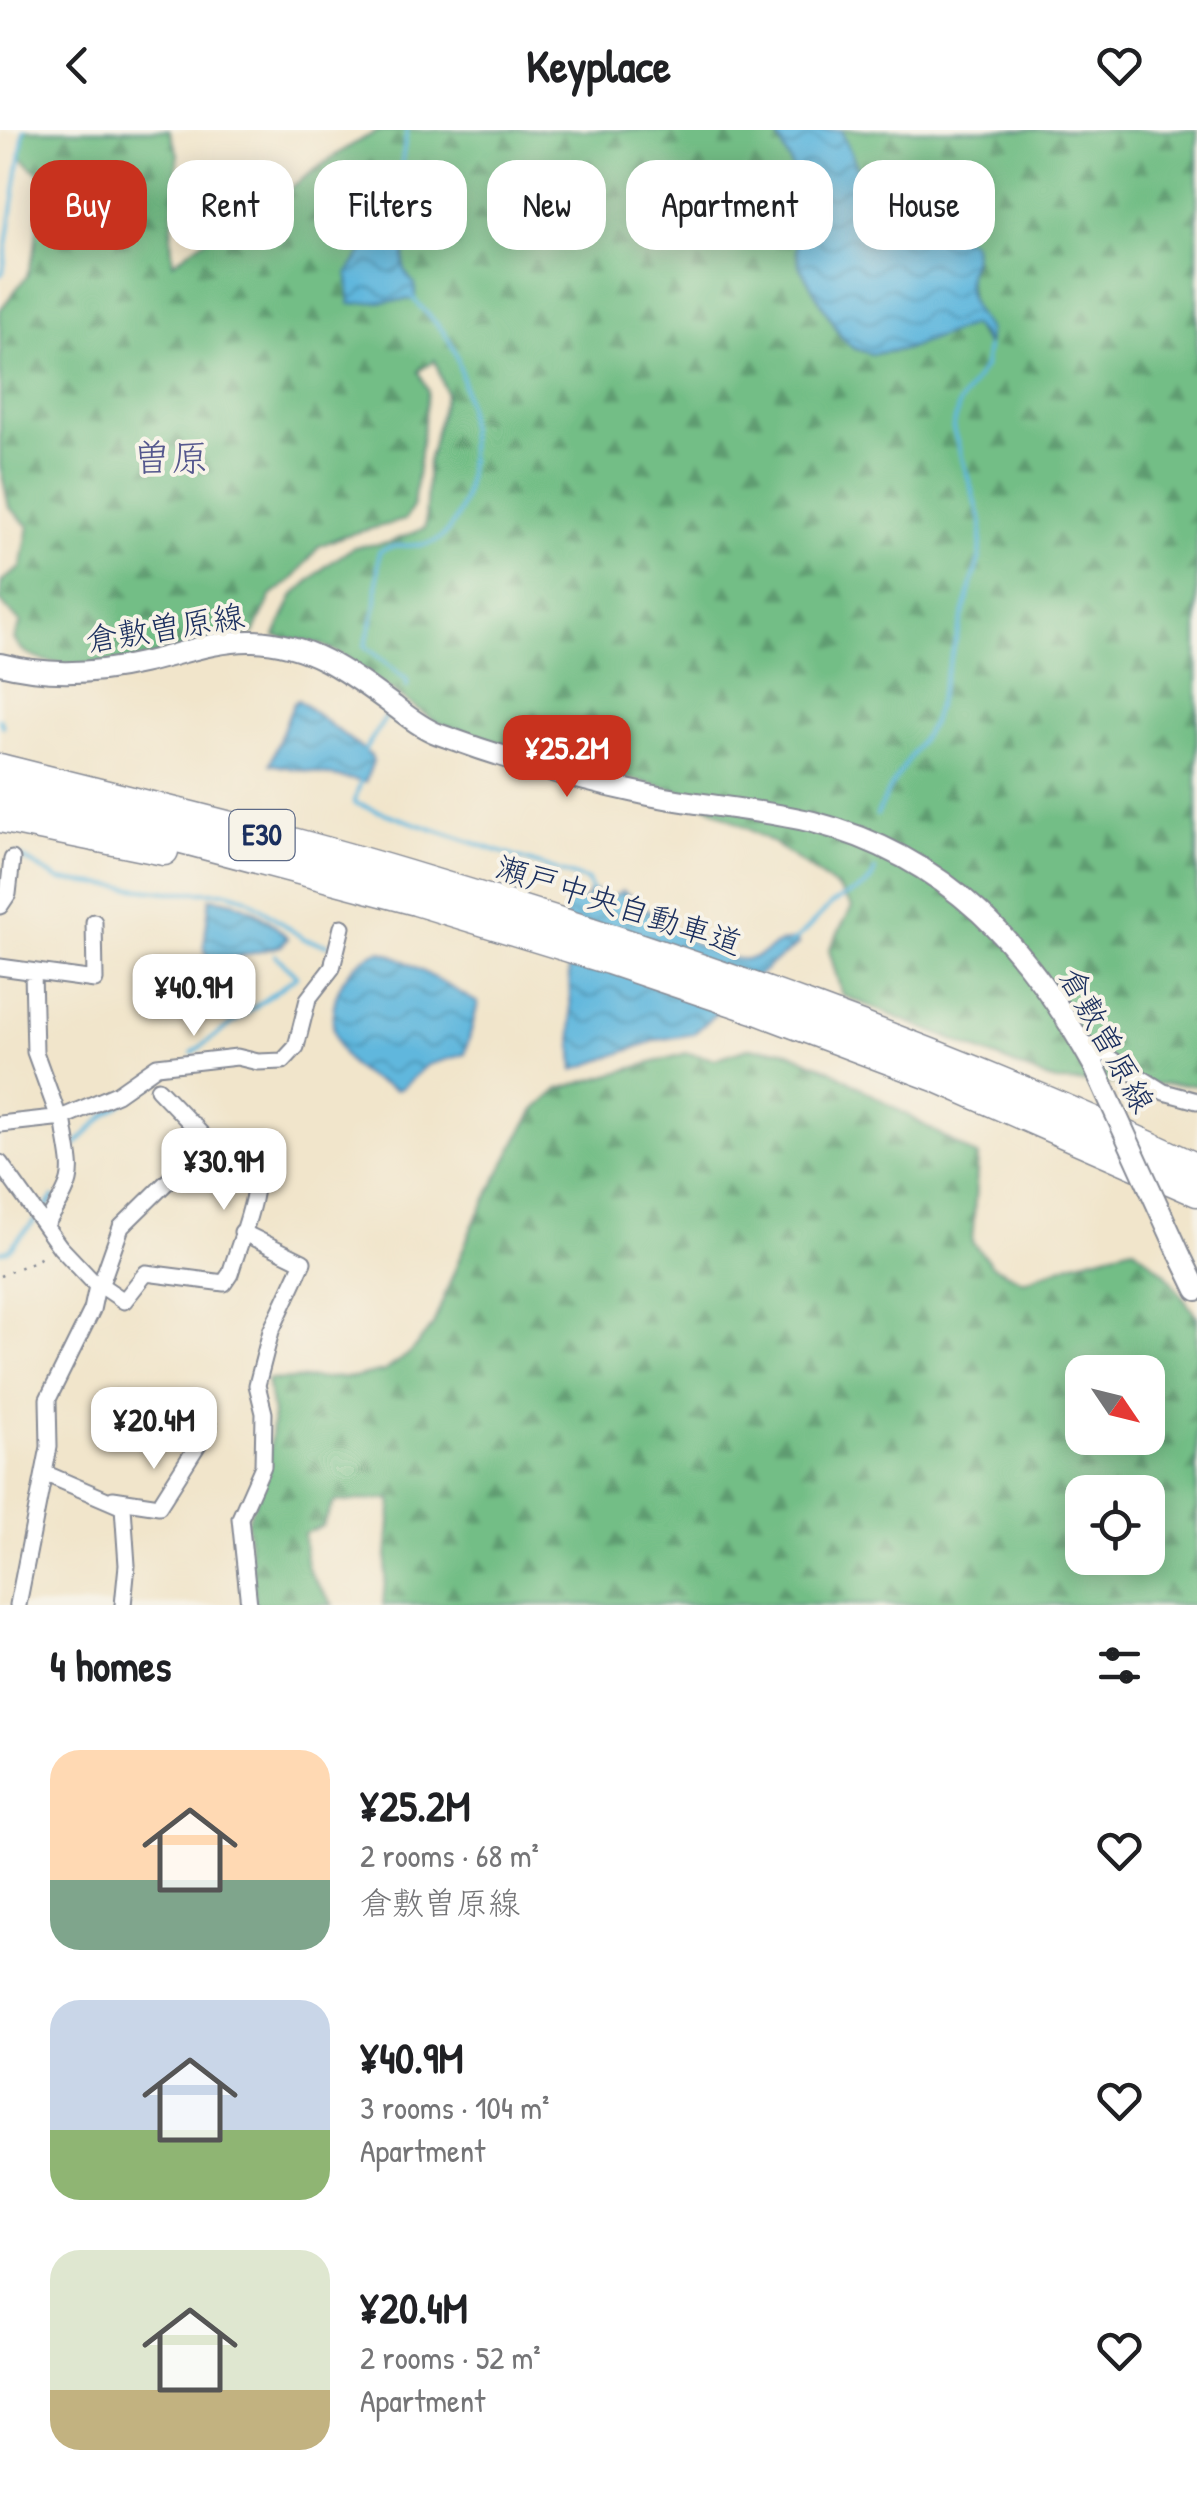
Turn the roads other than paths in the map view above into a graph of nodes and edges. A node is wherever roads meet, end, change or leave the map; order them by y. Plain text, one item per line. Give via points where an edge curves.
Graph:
1 (0, 664) edge
2 (0, 768) edge
3 (0, 791) edge
4 (0, 818) edge
5 (12, 859) dead end
6 (416, 902) junction
7 (0, 906) edge
8 (518, 920) junction
9 (94, 922) dead end
10 (342, 927) dead end
11 (0, 968) edge
12 (33, 972) junction
13 (764, 1001) junction
14 (1079, 1039) junction
15 (158, 1090) dead end
16 (1197, 1100) edge
17 (61, 1118) junction
18 (0, 1124) edge
19 (194, 1125) junction
20 (0, 1163) edge
21 (1197, 1168) edge
22 (1197, 1192) edge
23 (44, 1225) junction
24 (242, 1232) junction
25 (98, 1285) junction
26 (1197, 1290) edge
27 (209, 1427) dead end
28 (44, 1473) junction
29 (112, 1500) junction
30 (18, 1605) edge
31 (122, 1605) edge
32 (249, 1605) edge

1 - 14 street, 倉敷曽原線 via 98,672 213,645 288,646 338,664 433,733 607,784 858,836 908,858 972,903 1035,970
2 - 8 highway, 瀬戸中央自動車道 / E30 via 238,828
3 - 6 highway, 瀬戸中央自動車道 / E30
4 - 6 highway
5 - 7 street
6 - 8 highway, 瀬戸中央自動車道 / E30
8 - 13 highway, 瀬戸中央自動車道 / E30
9 - 12 street via 95,980
10 - 17 street via 332,968 308,998 296,1047 283,1062 237,1056 157,1066 117,1094
11 - 12 street
12 - 17 street via 35,1052
13 - 21 highway, 瀬戸中央自動車道 / E30 via 992,1077
13 - 22 highway, 瀬戸中央自動車道 / E30
14 - 16 street via 1164,1092
14 - 26 street, 倉敷曽原線, bridge
15 - 19 street
17 - 18 street
17 - 23 street via 72,1170 69,1188
19 - 24 street via 214,1142 254,1156 259,1170
19 - 25 street via 173,1176 121,1227
20 - 23 street
23 - 25 street
24 - 25 street via 224,1283 152,1272 124,1301
24 - 32 street via 303,1262 270,1331 258,1385 263,1466 240,1518
25 - 28 street via 48,1399
27 - 29 street via 160,1506
28 - 29 street
28 - 30 street
29 - 31 street via 123,1507 125,1523

